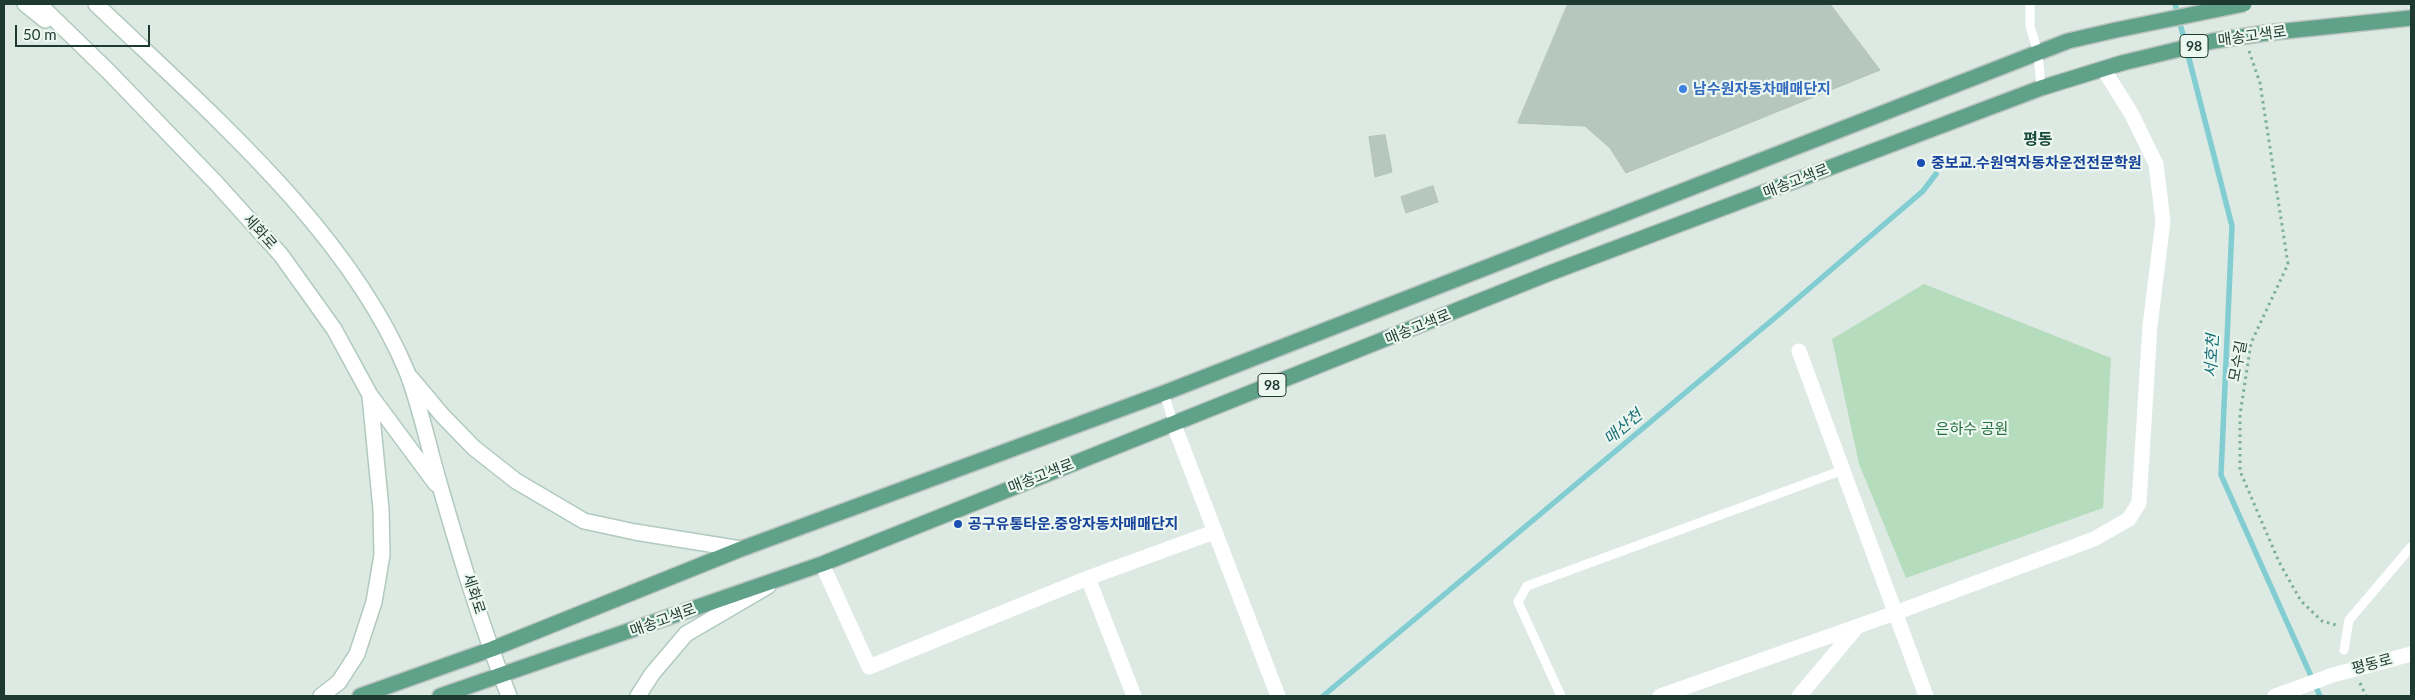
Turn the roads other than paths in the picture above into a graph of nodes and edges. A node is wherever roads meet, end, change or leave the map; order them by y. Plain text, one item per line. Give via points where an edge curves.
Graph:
1 (25, 4) edge
2 (39, 4) edge
3 (96, 4) edge
4 (2030, 4) edge
5 (2244, 4) edge
6 (2411, 18) edge
7 (2038, 53) junction
8 (2104, 70) junction
9 (109, 72) junction
10 (2041, 88) junction
11 (1799, 351) dead end
12 (407, 372) junction
13 (1164, 393) junction
14 (370, 395) junction
15 (1174, 425) junction
16 (1843, 470) junction
17 (442, 491) junction
18 (1214, 532) junction
19 (2411, 547) edge
20 (741, 549) junction
21 (822, 564) junction
22 (789, 574) junction
23 (1088, 578) junction
24 (1895, 613) junction
25 (1857, 626) junction
26 (492, 649) junction
27 (2344, 650) road end
28 (2411, 654) edge
29 (500, 675) junction
30 (321, 696) edge
31 (360, 696) edge
32 (440, 696) edge
33 (509, 696) edge
34 (638, 696) edge
35 (1134, 696) edge
36 (1278, 696) edge
37 (1562, 696) edge
38 (1660, 696) edge
39 (1799, 696) edge
40 (1926, 696) edge
41 (2275, 696) edge

1 - 9 street
2 - 9 street, 세화로
3 - 12 street, 세화로 via 257,160 316,227 372,303
4 - 7 lane via 2030,26
5 - 7 main road, 매송고색로, bridge via 2068,41
6 - 8 main road, 매송고색로 / 98, bridge via 2213,41
7 - 10 lane
7 - 13 main road, 매송고색로
8 - 10 main road, 매송고색로 / 98
8 - 24 street via 2131,113 2156,164 2163,221 2150,326 2139,503 2129,519 2094,539
9 - 14 street, 세화로 via 281,254 334,329
10 - 15 main road, 매송고색로 / 98 via 1550,273
11 - 16 street
12 - 17 street, 세화로
12 - 20 street via 474,448 516,481 584,521
13 - 15 lane
13 - 20 main road, 매송고색로
14 - 17 street, 세화로
14 - 30 street via 382,555 374,602 356,654 339,682
15 - 18 street
15 - 21 main road, 매송고색로 / 98
16 - 24 street
16 - 37 lane via 1527,586 1518,602
17 - 26 street, 세화로
18 - 23 street
18 - 36 street
19 - 27 lane via 2349,620
20 - 26 main road, 매송고색로
21 - 22 main road, 매송고색로 / 98
21 - 23 street via 869,667
22 - 29 main road, 매송고색로 / 98
22 - 34 street via 686,634
23 - 35 street
24 - 25 street
24 - 40 street
25 - 38 street
25 - 39 street
26 - 29 street, 세화로
26 - 31 main road, 매송고색로
28 - 41 street, 평동로 via 2333,674
29 - 32 main road, 매송고색로 / 98
29 - 33 street, 세화로

